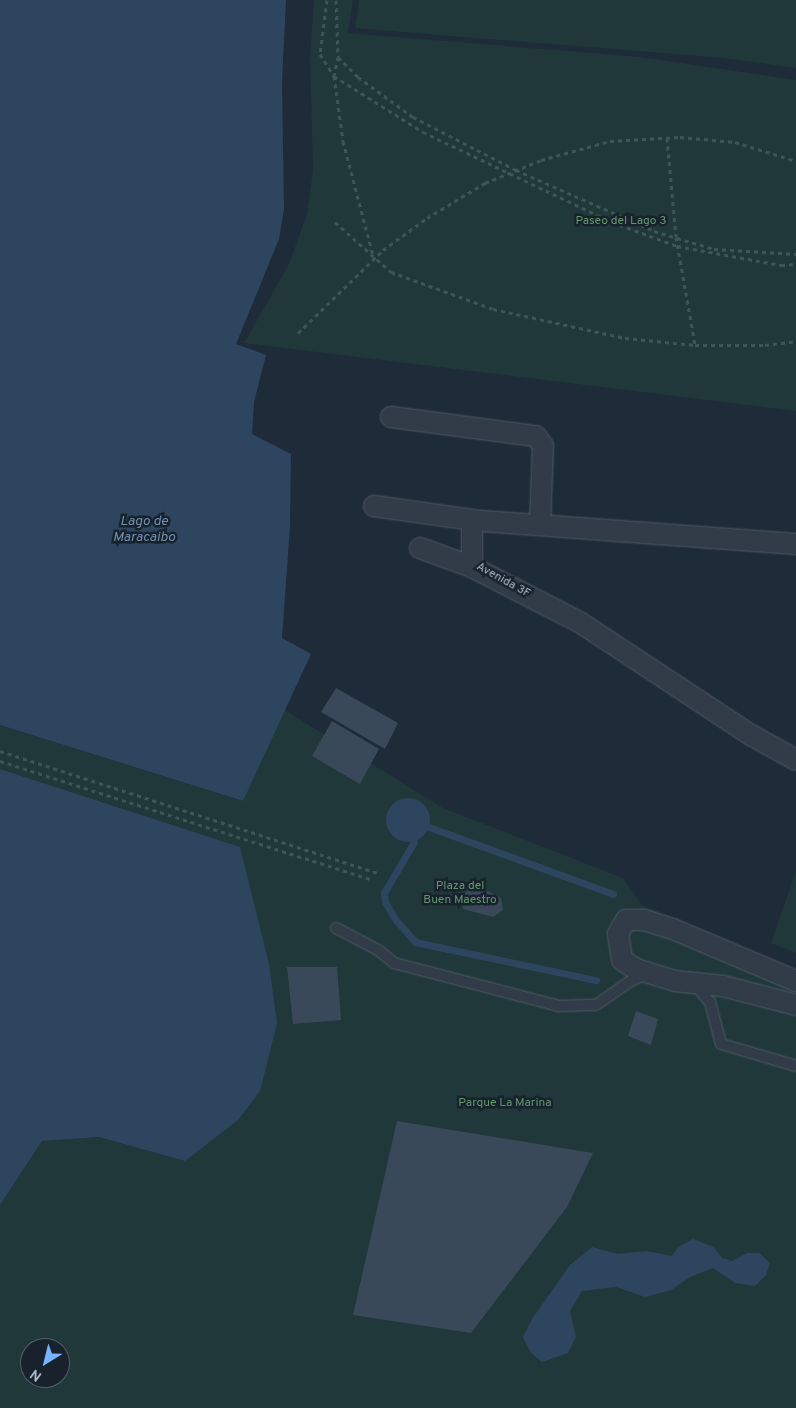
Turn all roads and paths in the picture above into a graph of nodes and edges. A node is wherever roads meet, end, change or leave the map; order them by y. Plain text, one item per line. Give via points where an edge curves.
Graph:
1 (327, 0) edge
2 (336, 0) edge
3 (338, 57) junction
4 (334, 76) junction
5 (667, 138) junction
6 (796, 161) edge
7 (516, 170) junction
8 (506, 174) junction
9 (335, 222) dead end
10 (676, 238) junction
11 (677, 246) junction
12 (796, 254) edge
13 (374, 259) junction
14 (796, 264) edge
15 (298, 333) dead end
16 (796, 341) edge
17 (695, 345) junction
18 (391, 418) dead end
19 (374, 506) dead end
20 (472, 520) junction
21 (540, 525) junction
22 (796, 544) edge
23 (420, 548) dead end
24 (472, 567) junction
25 (0, 751) edge
26 (796, 760) edge
27 (0, 761) edge
28 (377, 874) dead end
29 (374, 880) dead end
30 (336, 928) dead end
31 (650, 973) junction
32 (796, 982) edge
33 (694, 983) junction
34 (796, 1005) edge
35 (796, 1066) edge

1 - 4 path via 320,54
2 - 3 path
3 - 4 path
3 - 7 path via 358,77 413,117
4 - 8 path via 423,132
4 - 13 path via 343,141
5 - 6 path via 735,142
5 - 7 path via 610,141
5 - 10 path
7 - 8 path
7 - 10 path
8 - 11 path via 612,222
8 - 13 path via 427,218
9 - 13 path
10 - 11 path
10 - 12 path via 714,249
11 - 14 path via 781,265
11 - 17 path
13 - 15 path
13 - 17 path via 391,272 493,309 625,338
16 - 17 path via 765,345
18 - 21 street via 536,436 543,446
19 - 20 street
20 - 21 street
20 - 24 street, Avenida 3F
21 - 22 street
23 - 24 street
24 - 26 street, Avenida 3F via 581,623 751,735
25 - 28 path
27 - 29 path
30 - 31 lane via 394,962 559,1006 596,1005 632,980
31 - 32 street via 622,960 618,934 626,920 643,920 673,929
31 - 33 street
33 - 34 street via 723,986
33 - 35 lane via 710,1002 721,1044

